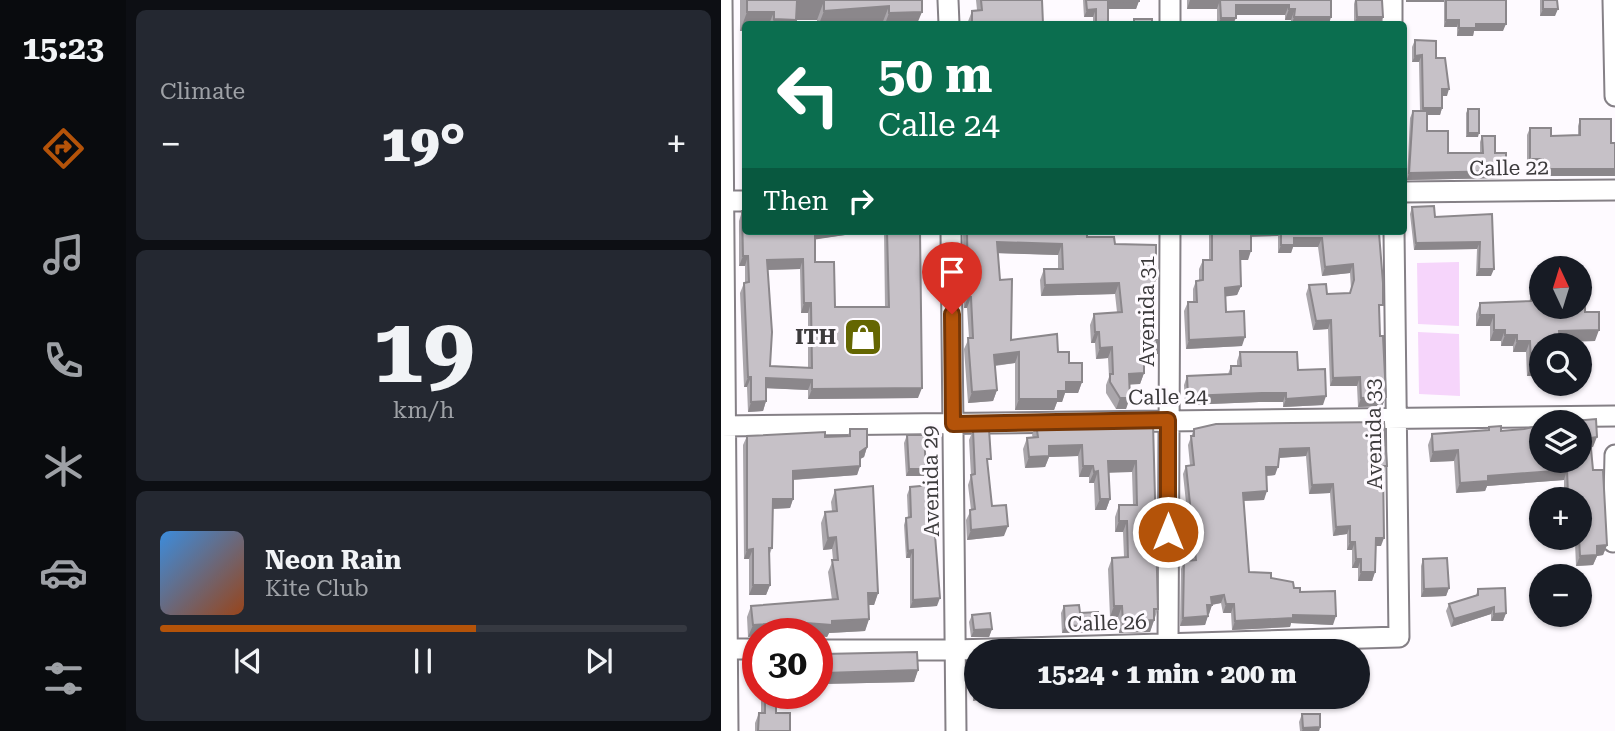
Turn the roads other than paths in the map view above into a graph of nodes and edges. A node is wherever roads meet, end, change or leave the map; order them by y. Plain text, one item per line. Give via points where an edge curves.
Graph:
1 (722, 0) edge
2 (948, 0) edge
3 (1170, 0) edge
4 (1392, 0) edge
5 (1613, 0) edge
6 (949, 21) edge
7 (1170, 21) edge
8 (1392, 21) edge
9 (1615, 96) edge
10 (1615, 190) edge
11 (1407, 192) edge
12 (722, 201) edge
13 (742, 201) edge
14 (951, 235) edge
15 (1170, 235) edge
16 (1394, 235) edge
17 (1615, 416) edge
18 (1396, 417) junction
19 (1168, 420) junction
20 (953, 424) junction
21 (723, 426) edge
22 (1615, 455) edge
23 (1613, 542) edge
24 (1399, 637) joint
25 (1168, 639) edge
26 (1333, 639) edge
27 (724, 649) edge
28 (742, 649) edge
29 (833, 649) edge
30 (955, 650) junction
31 (964, 650) edge
32 (728, 731) edge
33 (956, 731) edge

1 - 12 street
2 - 6 street
3 - 7 street
4 - 8 street
5 - 9 street
10 - 11 street, Calle 22
12 - 13 street
12 - 21 street
14 - 20 street, Avenida 29
15 - 19 street, Avenida 31
16 - 18 street, Avenida 33
17 - 18 street, Calle 24
18 - 19 street, Calle 24
18 - 24 street, Avenida 33
19 - 20 street, Calle 24
19 - 25 street, Avenida 31
20 - 21 street, Calle 24
20 - 30 street, Avenida 29
21 - 27 street
22 - 23 street
24 - 26 street, Calle 26
27 - 28 street
27 - 32 street
29 - 30 street, Calle 26
30 - 31 street, Calle 26
30 - 33 street, Avenida 29

